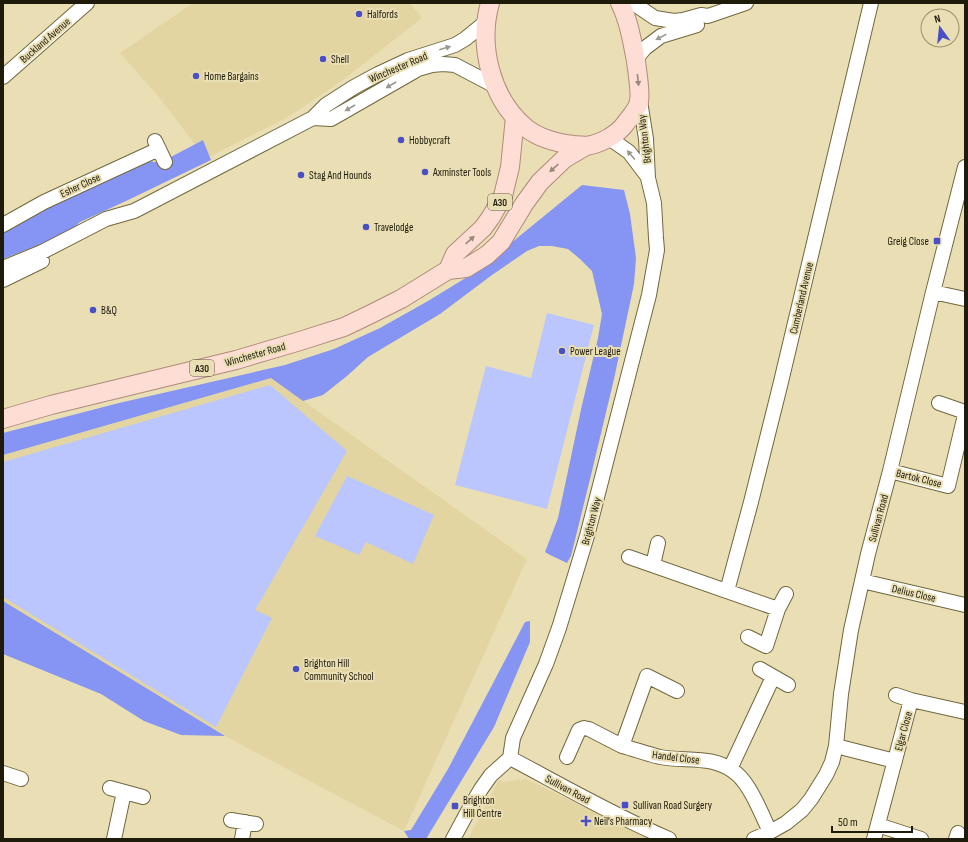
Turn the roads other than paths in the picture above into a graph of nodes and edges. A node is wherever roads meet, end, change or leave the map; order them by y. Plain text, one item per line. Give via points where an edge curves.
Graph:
1 (87, 3) edge
2 (490, 3) edge
3 (620, 3) edge
4 (634, 3) edge
5 (746, 3) edge
6 (871, 3) edge
7 (708, 16) junction
8 (486, 22) junction
9 (635, 60) junction
10 (3, 77) edge
11 (495, 86) junction
12 (351, 88) junction
13 (338, 96) junction
14 (369, 97) junction
15 (640, 101) junction
16 (515, 117) junction
17 (313, 118) junction
18 (331, 119) junction
19 (609, 138) junction
20 (586, 146) junction
21 (160, 150) dead end
22 (965, 167) edge
23 (648, 178) junction
24 (963, 182) edge
25 (134, 211) junction
26 (3, 225) edge
27 (3, 268) edge
28 (448, 270) junction
29 (3, 280) edge
30 (933, 292) junction
31 (965, 299) edge
32 (939, 403) dead end
33 (965, 414) edge
34 (3, 419) edge
35 (890, 471) junction
36 (658, 544) dead end
37 (628, 556) dead end
38 (653, 565) junction
39 (862, 581) junction
40 (727, 591) junction
41 (786, 594) dead end
42 (965, 606) edge
43 (778, 609) junction
44 (748, 637) dead end
45 (760, 669) dead end
46 (773, 677) junction
47 (788, 685) dead end
48 (677, 691) dead end
49 (896, 695) dead end
50 (911, 700) junction
51 (965, 712) edge
52 (622, 746) junction
53 (836, 746) junction
54 (567, 757) dead end
55 (510, 758) junction
56 (895, 761) junction
57 (730, 769) junction
58 (4, 776) edge
59 (21, 779) dead end
60 (110, 788) dead end
61 (124, 792) junction
62 (143, 797) dead end
63 (244, 822) dead end
64 (878, 825) junction
65 (770, 832) junction
66 (114, 839) edge
67 (242, 839) edge
68 (453, 839) edge
69 (669, 839) edge
70 (754, 839) edge
71 (874, 839) edge
72 (921, 839) edge

1 - 10 street, Buckland Avenue
2 - 8 main road, A30
3 - 9 main road via 630,31
4 - 7 street via 655,18 666,20
5 - 7 street
6 - 40 street, Cumberland Avenue via 782,378
7 -> 9 street via 703,22 661,36
8 - 11 main road, A30 via 486,48
12 -> 8 street, Winchester Road via 408,60 455,45
9 -> 15 main road
11 -> 14 street, Winchester Road via 455,65 443,64 418,69
11 - 16 main road, A30
12 - 13 street, Winchester Road
12 - 14 street
13 - 17 street, Winchester Road
13 - 18 street
14 -> 18 street, Winchester Road
15 - 19 main road, A30 via 621,129
15 - 23 street, Brighton Way via 646,139
16 - 20 main road, A30 via 542,137 564,144
28 -> 16 main road, A30 via 455,254 483,228 504,196
17 - 18 street
17 - 25 street, Winchester Road
19 - 20 main road, A30
23 -> 19 street, Brighton Way via 630,152
20 -> 28 main road, Winchester Road / A30 via 564,159 540,182 501,242 466,268
21 - 26 street, Esher Close via 44,202
22 - 24 street, Sullivan Road
23 - 55 street, Brighton Way via 654,203 657,250 649,295 576,575 546,664 513,738
24 - 30 street, Sullivan Road
25 - 27 street, Winchester Road via 106,219 42,252
25 - 29 street, Winchester Road via 111,228
28 - 34 main road, Winchester Road / A30 via 401,299 344,327 236,360
30 - 31 street
30 - 35 street, Sullivan Road
32 - 33 street, Bartok Close
33 - 35 street, Bartok Close via 954,486
35 - 39 street, Sullivan Road
36 - 38 street
37 - 38 street
38 - 40 street
39 - 42 street, Delius Close
39 - 53 street, Sullivan Road via 851,630
40 - 43 street
41 - 43 street
43 - 44 street via 766,646
45 - 46 street
46 - 47 street
46 - 57 street
48 - 52 street via 647,676
49 - 50 street, Elgar Close
50 - 51 street, Elgar Close
50 - 56 street, Elgar Close
52 - 54 street, Handel Close via 590,729 581,729
52 - 57 street, Handel Close via 661,757 710,760
53 - 56 street, Elgar Close
53 - 65 street, Sullivan Road via 826,775 811,799 786,823
55 - 68 street via 491,775 481,789
55 - 69 street, Sullivan Road
56 - 64 street, Elgar Close
57 - 65 street, Handel Close via 738,775 752,794
58 - 59 street
60 - 61 street
61 - 62 street
61 - 66 street
63 - 67 street
64 - 71 street, Elgar Close
64 - 72 street
65 - 70 street, Sullivan Road

